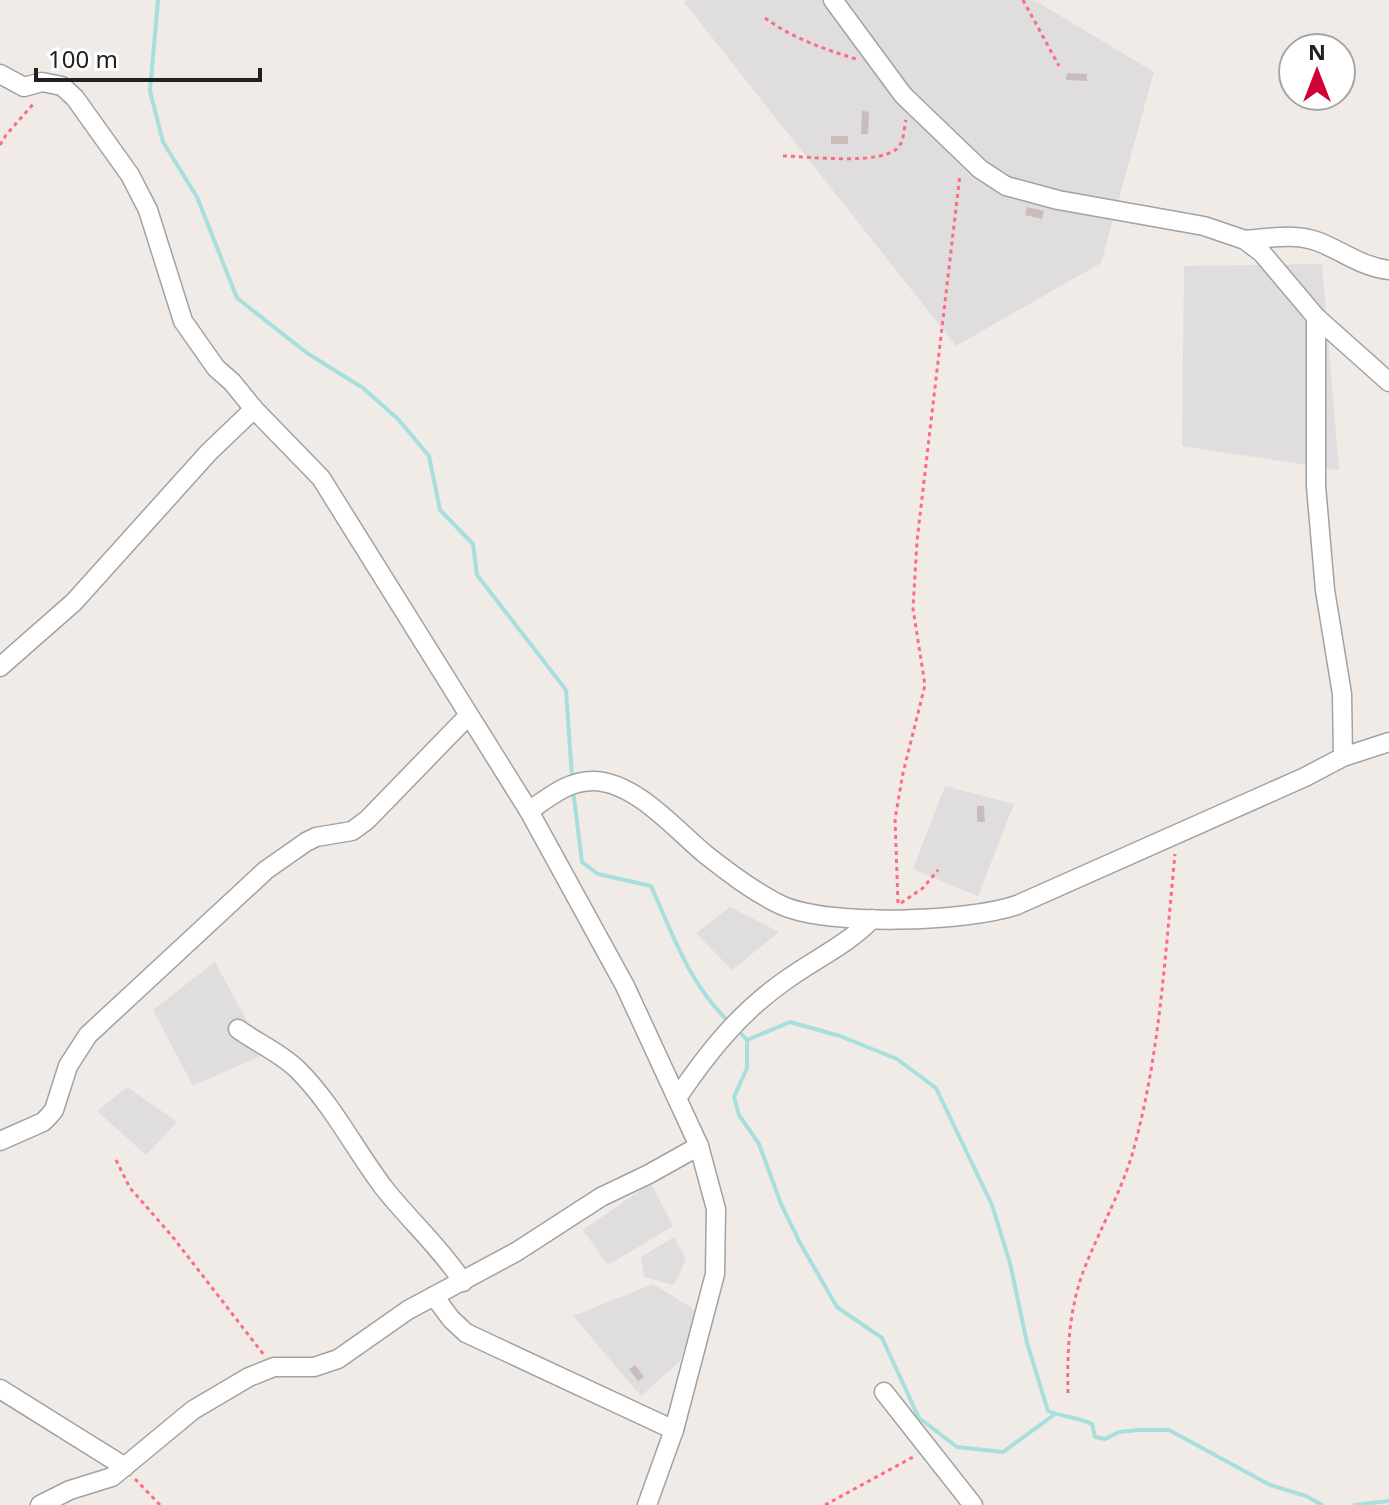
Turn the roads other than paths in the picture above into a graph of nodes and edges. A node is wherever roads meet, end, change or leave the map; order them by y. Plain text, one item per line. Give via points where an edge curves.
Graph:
1 (833, 0) edge
2 (0, 74) edge
3 (1245, 240) junction
4 (1389, 270) edge
5 (1316, 317) junction
6 (1389, 382) edge
7 (254, 409) junction
8 (0, 667) edge
9 (468, 716) junction
10 (1389, 742) edge
11 (1343, 757) junction
12 (529, 811) junction
13 (872, 919) junction
14 (238, 1029) dead end
15 (677, 1098) junction
16 (0, 1141) edge
17 (699, 1146) junction
18 (463, 1282) junction
19 (434, 1296) junction
20 (0, 1389) edge
21 (884, 1392) dead end
22 (674, 1430) junction
23 (125, 1467) junction
24 (40, 1505) edge
25 (647, 1505) edge
26 (973, 1505) edge

1 - 3 street via 910,101 980,169 1006,186 1204,226
2 - 7 street via 24,87 52,82 75,98 130,175 148,210 183,321
3 - 4 street via 1303,237 1362,264
3 - 5 street
5 - 6 street
5 - 11 street via 1316,500 1342,694
7 - 8 street via 74,602
7 - 9 street via 321,478
9 - 12 street
9 - 16 street via 367,820 352,831 316,837 266,870 88,1035 68,1066 49,1116
10 - 11 street
11 - 13 street via 996,912
12 - 13 street via 573,784 597,781 619,787 742,882 784,906
12 - 15 street via 625,986
13 - 15 street via 732,1025
14 - 18 street via 306,1078 385,1189 439,1247
15 - 17 street
17 - 18 street via 601,1197
17 - 22 street via 716,1209 715,1274
18 - 19 street
19 - 22 street via 466,1333
19 - 23 street via 326,1365 274,1367 221,1391
20 - 23 street
21 - 26 street
22 - 25 street
23 - 24 street

